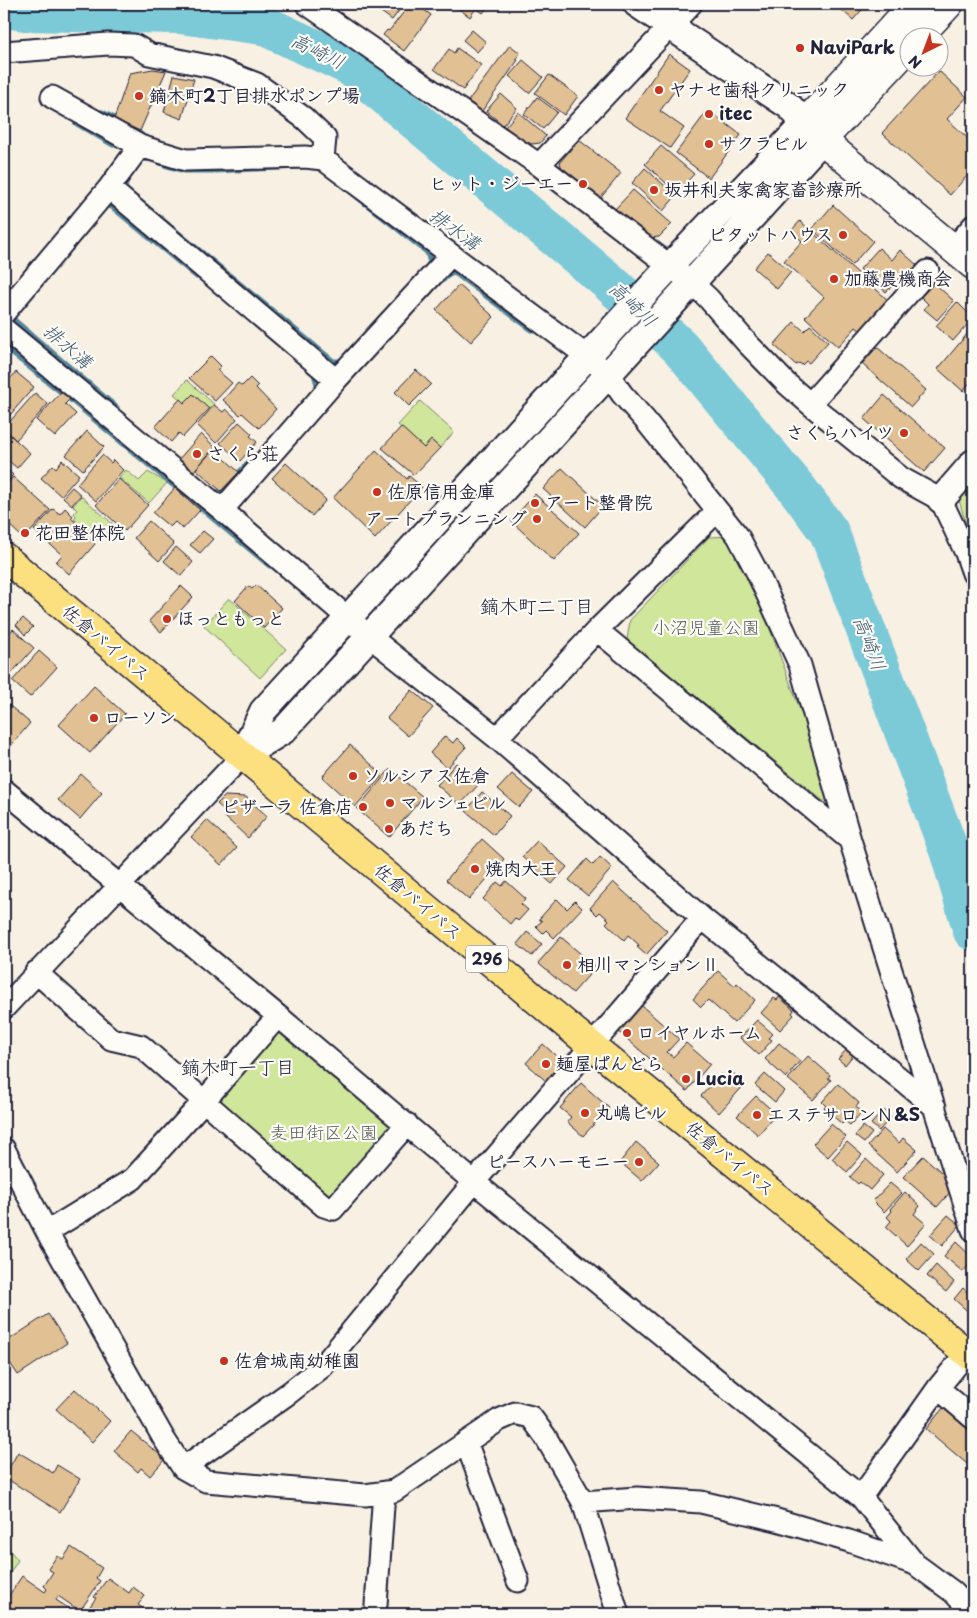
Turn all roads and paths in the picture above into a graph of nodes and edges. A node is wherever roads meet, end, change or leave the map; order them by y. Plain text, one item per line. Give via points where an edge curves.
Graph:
1 (307, 4) edge
2 (638, 4) edge
3 (690, 4) edge
4 (914, 4) edge
5 (949, 4) edge
6 (671, 26) junction
7 (926, 28) edge
8 (4, 52) edge
9 (900, 55) edge
10 (52, 97) dead end
11 (814, 131) junction
12 (140, 146) junction
13 (323, 159) junction
14 (538, 166) junction
15 (109, 188) junction
16 (973, 226) edge
17 (450, 256) junction
18 (964, 256) edge
19 (671, 266) junction
20 (928, 271) dead end
21 (692, 283) junction
22 (4, 314) edge
23 (4, 329) edge
24 (588, 357) junction
25 (608, 374) junction
26 (336, 380) junction
27 (810, 404) junction
28 (972, 469) edge
29 (941, 500) junction
30 (222, 510) junction
31 (717, 511) junction
32 (4, 557) edge
33 (973, 573) edge
34 (348, 617) junction
35 (597, 630) junction
36 (369, 636) junction
37 (497, 738) junction
38 (242, 756) junction
39 (4, 790) edge
40 (850, 840) junction
41 (119, 886) junction
42 (702, 918) junction
43 (36, 972) junction
44 (4, 1008) edge
45 (278, 1016) junction
46 (592, 1046) junction
47 (204, 1101) junction
48 (935, 1107) junction
49 (406, 1124) junction
50 (4, 1149) edge
51 (474, 1182) junction
52 (973, 1230) edge
53 (47, 1232) junction
54 (971, 1352) edge
55 (938, 1388) junction
56 (973, 1418) edge
57 (466, 1442) junction
58 (184, 1468) junction
59 (384, 1492) junction
60 (861, 1497) junction
61 (584, 1502) junction
62 (915, 1564) junction
63 (518, 1581) dead end
64 (376, 1606) dead end
65 (973, 1613) edge
66 (618, 1614) edge

1 - 14 street
2 - 6 street
3 - 6 street
4 - 11 main road
5 - 7 main road
6 - 11 street via 789,106
6 - 14 street
8 - 13 street via 134,45 149,54 213,67 257,84 304,118 326,138
9 - 11 main road
10 - 12 street
11 - 18 main road
11 - 19 street
11 - 21 street
12 - 13 street via 186,160
12 - 15 street
13 - 17 street
14 - 19 street
15 - 22 street
15 - 26 street
16 - 18 street
17 - 24 street
17 - 26 street
19 - 21 street
19 - 24 street
20 - 27 street
21 - 25 street
21 - 27 street via 767,364
23 - 30 street
24 - 25 street
24 - 34 street
25 - 31 street
25 - 36 street
26 - 30 street
27 - 29 street via 900,478
28 - 29 street
29 - 33 street
30 - 34 street
31 - 35 street
31 - 40 street via 738,536 800,665
32 - 38 highway, 佐倉バイパス / 296
34 - 36 street
34 - 38 street via 263,711
35 - 37 street
35 - 40 street
36 - 37 street
36 - 38 street via 283,731
37 - 42 street
38 - 41 street
38 - 46 highway, 佐倉バイパス / 296
39 - 41 street
40 - 48 street
41 - 43 street
41 - 45 street
42 - 46 street
42 - 48 street
43 - 44 street
43 - 47 street via 111,1039 141,1046
45 - 47 street
45 - 49 street
46 - 51 street
46 - 54 highway, 佐倉バイパス / 296
47 - 49 street via 324,1206 333,1209
47 - 53 street via 133,1178
48 - 52 street
49 - 51 street
50 - 53 street
51 - 58 street via 322,1367
51 - 60 street
53 - 58 street via 164,1439
54 - 55 street
55 - 56 street
55 - 60 street
57 - 59 street via 394,1491
57 - 61 street via 515,1413 531,1417
57 - 63 street
58 - 59 street via 206,1481 365,1495
59 - 64 street
60 - 62 street
61 - 62 street via 637,1498 701,1502 777,1520
61 - 66 street
62 - 65 street via 953,1592

